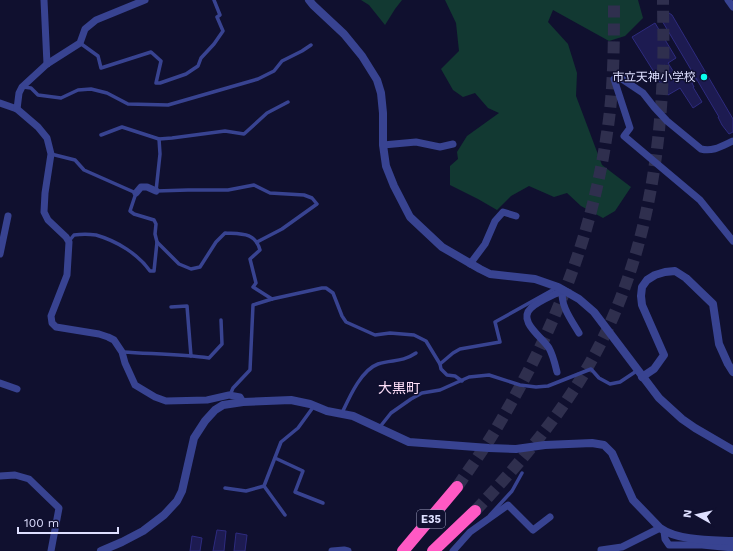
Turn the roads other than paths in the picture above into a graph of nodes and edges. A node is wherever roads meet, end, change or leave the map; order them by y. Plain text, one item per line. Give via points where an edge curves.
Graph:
1 (44, 0) edge
2 (145, 0) edge
3 (214, 0) edge
4 (309, 0) edge
5 (728, 0) edge
6 (733, 7) edge
7 (80, 43) junction
8 (311, 44) dead end
9 (47, 64) junction
10 (22, 87) junction
11 (288, 102) dead end
12 (0, 104) edge
13 (17, 109) junction
14 (101, 135) dead end
15 (159, 139) junction
16 (733, 141) edge
17 (383, 144) junction
18 (453, 144) dead end
19 (52, 154) junction
20 (156, 191) junction
21 (136, 193) junction
22 (8, 216) dead end
23 (516, 216) dead end
24 (733, 241) edge
25 (69, 242) junction
26 (157, 242) junction
27 (257, 242) junction
28 (0, 254) edge
29 (470, 264) junction
30 (560, 289) junction
31 (272, 299) junction
32 (171, 307) dead end
33 (221, 320) dead end
34 (579, 333) dead end
35 (122, 352) junction
36 (416, 353) dead end
37 (192, 356) junction
38 (440, 364) junction
39 (557, 372) dead end
40 (733, 372) edge
41 (640, 374) junction
42 (462, 381) junction
43 (0, 383) edge
44 (17, 389) dead end
45 (230, 395) junction
46 (243, 402) junction
47 (314, 406) junction
48 (341, 414) junction
49 (379, 428) junction
50 (733, 450) edge
51 (275, 458) junction
52 (522, 473) dead end
53 (0, 476) edge
54 (264, 486) junction
55 (456, 487) tunnel mouth
56 (225, 488) dead end
57 (323, 503) dead end
58 (475, 511) tunnel mouth
59 (285, 515) dead end
60 (550, 517) dead end
61 (486, 520) junction
62 (662, 530) junction
63 (733, 541) edge
64 (733, 548) edge
65 (601, 550) dead end
66 (50, 551) edge
67 (101, 551) edge
68 (332, 551) edge
69 (348, 551) edge
70 (403, 551) edge
71 (433, 551) edge
72 (453, 551) edge

1 - 9 street
2 - 7 street via 96,20 85,29
3 - 7 lane via 223,31 201,58 198,66 186,74 160,83 156,83 161,61 151,52 101,68 98,56
4 - 17 street via 344,34 378,80 383,113
5 - 6 street
7 - 9 street
8 - 10 lane via 282,61 274,71 258,79 168,105 128,104 107,93 91,89 78,90 61,98 38,95 31,88
9 - 10 street
10 - 13 street
11 - 15 lane via 267,113 244,134 225,131
12 - 13 street
13 - 19 street via 47,138
14 - 15 lane via 122,127
15 - 20 lane
16 - 24 street via 708,151 701,149 667,121 643,92 619,77 614,79 630,128 624,136 700,200
17 - 18 street via 416,142 440,147
17 - 29 street via 386,166 410,217 442,247
19 - 21 lane via 75,160 84,170
19 - 25 street via 44,212 48,220
20 - 21 street via 141,187
20 - 27 lane via 228,190 254,185 270,193 304,195 312,198 317,204 282,229
21 - 26 lane via 130,211 154,220
22 - 28 street
23 - 29 street via 503,212 495,221 486,244
25 - 26 lane via 74,234 96,235 125,248 150,271 154,271
25 - 35 street via 67,275 51,316 52,323 56,327 108,337 114,340
26 - 27 lane via 179,264 191,269 200,267 225,233 250,236
27 - 31 lane via 260,250 250,258 256,283 253,288
29 - 30 street via 490,274 535,279
30 - 34 street via 566,310
30 - 38 lane via 495,322 500,342 460,349
30 - 39 street via 531,307 526,316 528,323 550,350
30 - 41 street via 579,299 594,312
31 - 38 lane via 326,288 333,292 346,322 375,335 414,335 426,341
31 - 45 lane via 253,305 250,370 233,388
32 - 37 lane via 187,306
33 - 37 lane via 222,344 209,358
35 - 37 lane
35 - 45 street via 135,385 155,397 166,401 207,400
36 - 48 lane via 407,359 377,364 369,369 355,386
38 - 42 lane via 447,375 455,376
40 - 41 street via 719,344 712,304 686,278 675,271 655,275 647,280 642,288 642,305 664,356 654,369
41 - 42 lane via 610,384 591,369 548,386 536,387 520,385 489,375 469,377
41 - 50 street via 659,398 682,419
42 - 49 lane via 411,399 391,413
43 - 44 street
45 - 46 street via 240,397
46 - 47 street via 291,400
46 - 67 street via 223,405 205,421 194,438 182,491 164,515 143,531
47 - 48 street
47 - 51 lane via 298,428 281,442
48 - 49 street via 353,416
49 - 62 street via 409,442 516,449 545,445 604,445 612,453 633,500
51 - 54 lane
51 - 57 lane via 304,470 295,492
52 - 61 lane via 512,491
53 - 66 street via 15,475 29,479 58,508
54 - 56 lane via 246,491
54 - 59 lane
55 - 70 highway, E35
58 - 71 highway, E35
60 - 61 street via 533,530 508,505
61 - 72 street via 470,532
62 - 63 street via 685,538
62 - 64 street via 669,545
62 - 65 street via 622,547
68 - 69 street

